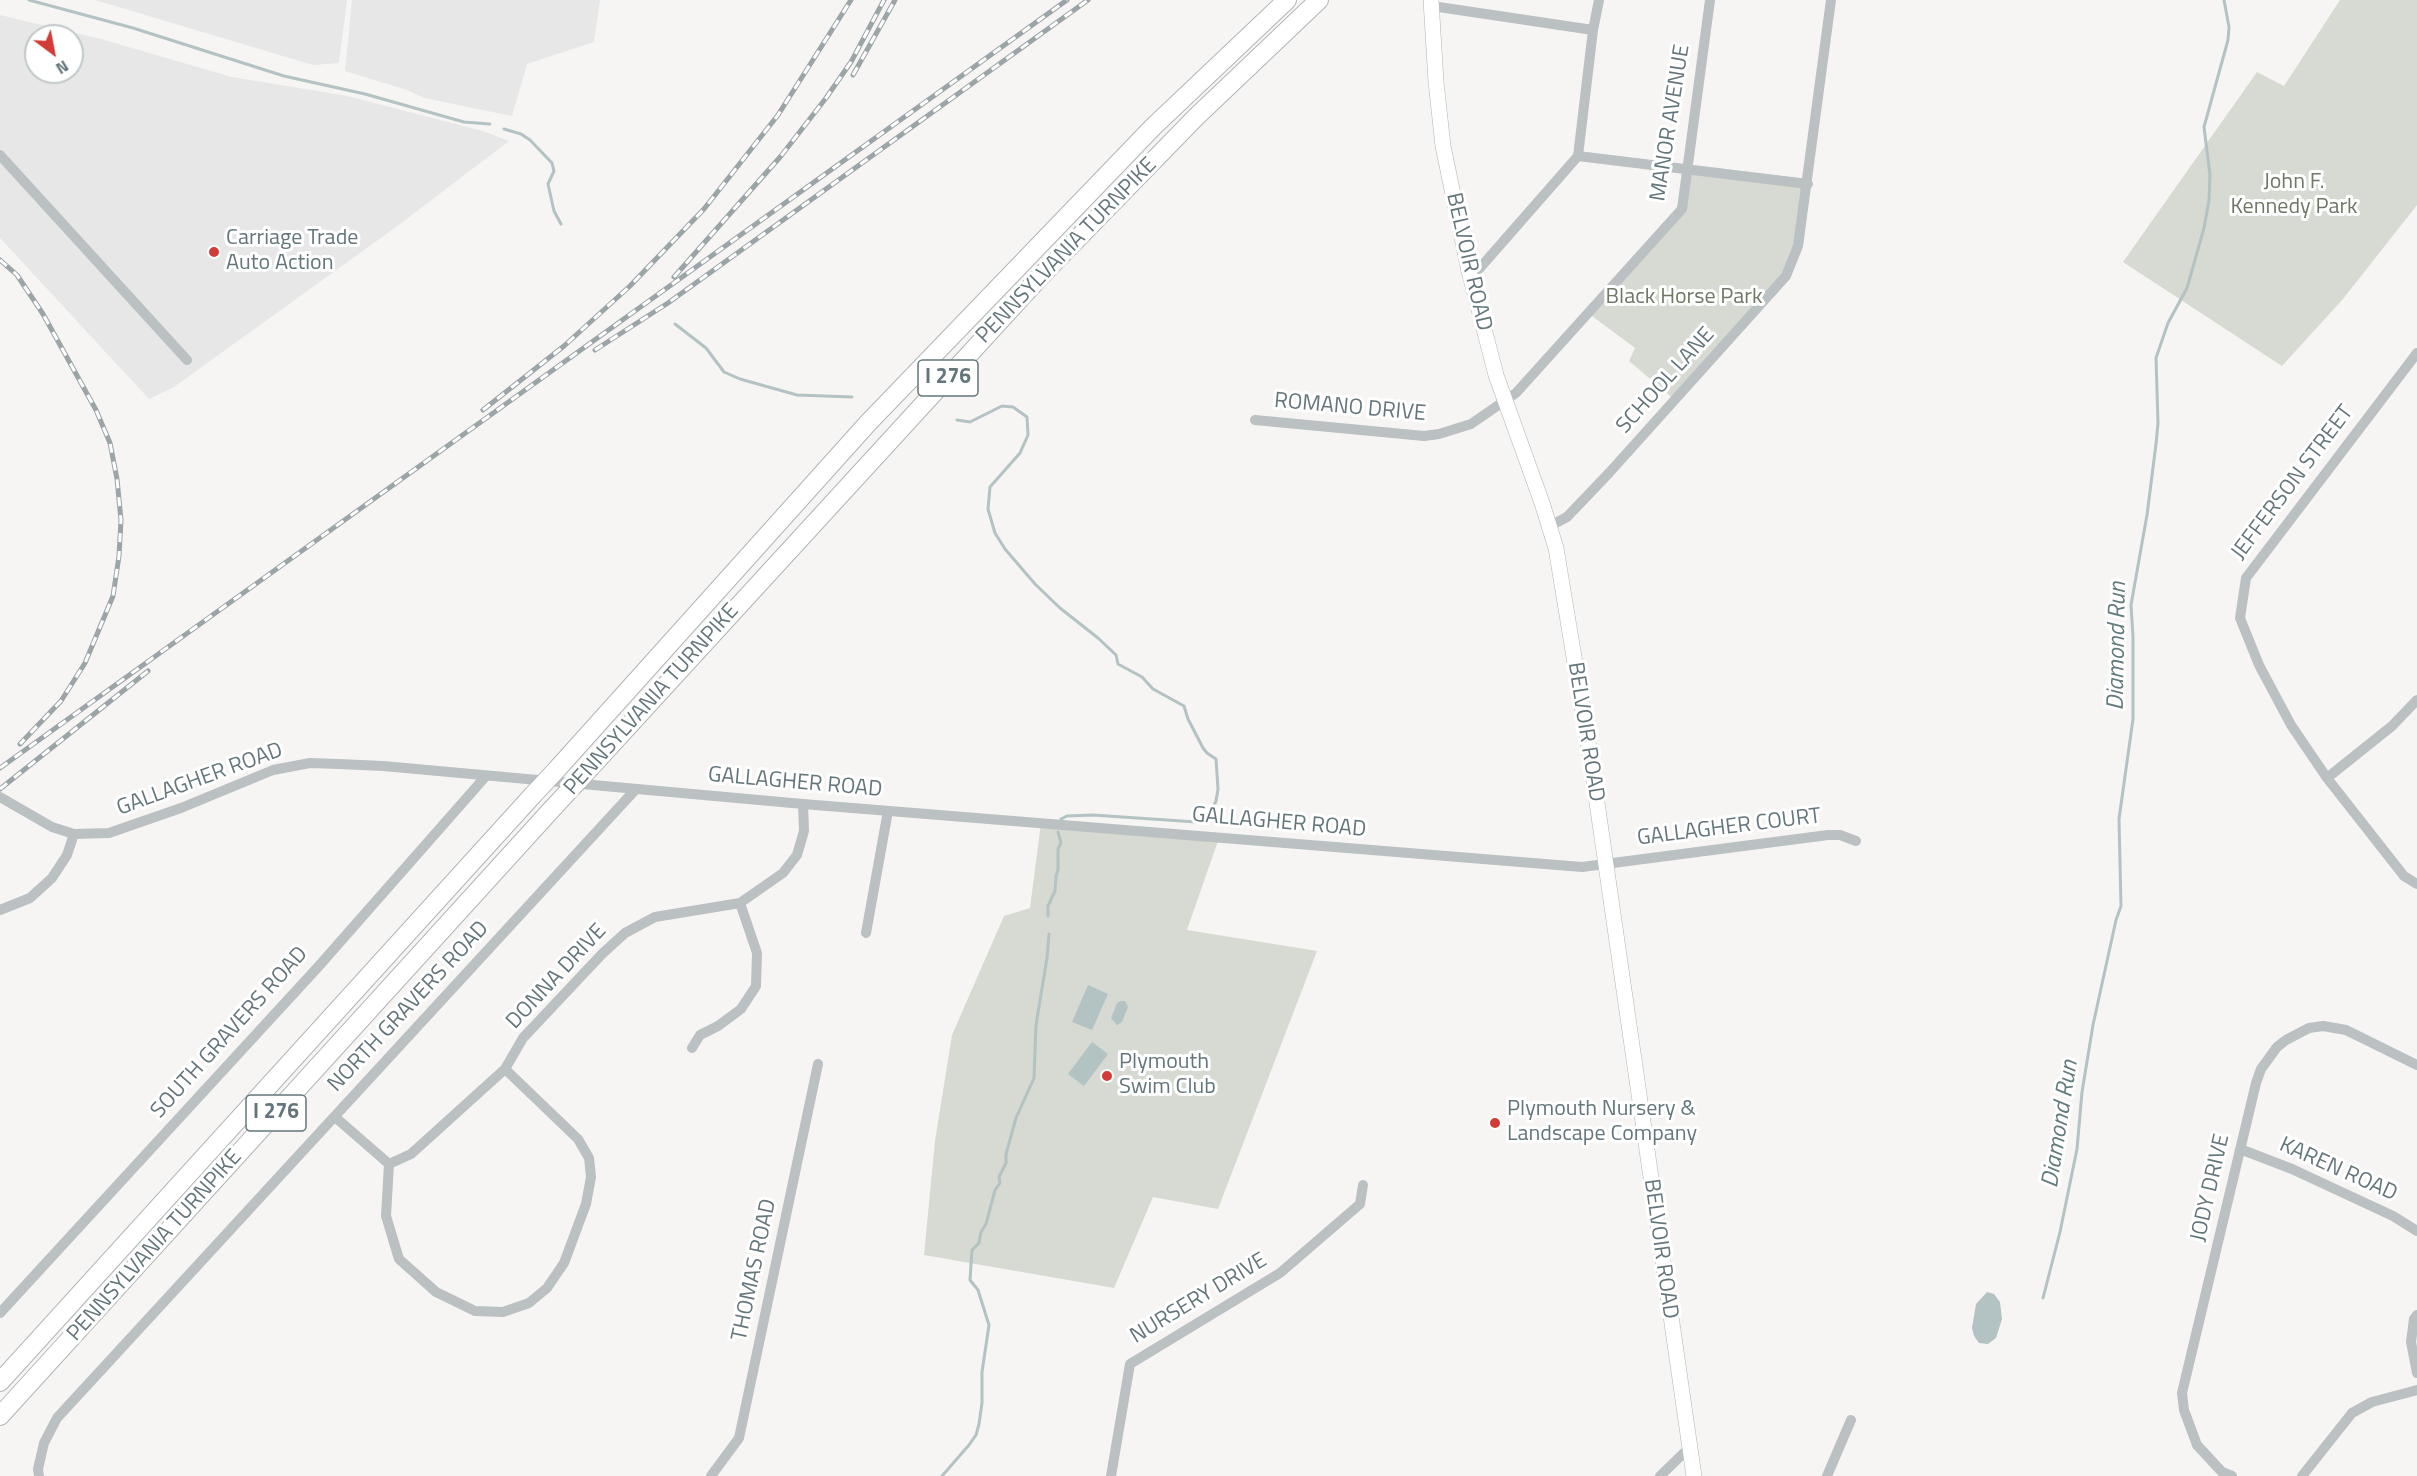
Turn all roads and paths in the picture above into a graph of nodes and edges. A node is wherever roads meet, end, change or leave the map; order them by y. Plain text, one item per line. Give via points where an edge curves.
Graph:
1 (1287, 0) edge
2 (1319, 0) edge
3 (1599, 0) edge
4 (1710, 0) edge
5 (1831, 0) edge
6 (1432, 3) edge
7 (1593, 30) junction
8 (0, 155) edge
9 (1578, 156) junction
10 (1687, 169) junction
11 (1808, 184) junction
12 (1469, 271) junction
13 (2417, 353) edge
14 (187, 360) dead end
15 (1504, 401) junction
16 (1255, 420) dead end
17 (1550, 526) junction
18 (2417, 700) edge
19 (486, 776) junction
20 (2326, 778) junction
21 (636, 789) junction
22 (0, 797) edge
23 (803, 804) junction
24 (888, 811) junction
25 (74, 834) junction
26 (1856, 841) dead end
27 (1606, 862) junction
28 (2417, 884) edge
29 (740, 903) junction
30 (0, 910) edge
31 (866, 933) dead end
32 (692, 1048) dead end
33 (818, 1064) dead end
34 (2417, 1065) edge
35 (505, 1069) junction
36 (335, 1117) junction
37 (2240, 1149) junction
38 (388, 1164) junction
39 (1363, 1185) dead end
40 (2417, 1231) edge
41 (0, 1313) edge
42 (2417, 1316) edge
43 (2417, 1372) edge
44 (0, 1382) edge
45 (2417, 1390) edge
46 (0, 1416) edge
47 (1851, 1420) dead end
48 (1689, 1448) junction
49 (39, 1476) edge
50 (711, 1476) edge
51 (1111, 1476) edge
52 (1660, 1476) edge
53 (1694, 1476) edge
54 (1827, 1476) edge
55 (2232, 1476) edge
56 (2302, 1476) edge

1 - 44 highway, PENNSYLVANIA TURNPIKE / I 276, bridge via 1153,127 868,423
2 - 46 highway, PENNSYLVANIA TURNPIKE / I 276, bridge via 1188,125 1040,278
3 - 7 street
4 - 10 street, MANOR AVENUE
5 - 11 street, SCHOOL LANE
6 - 7 street
6 - 12 street, BELVOIR ROAD via 1443,146
7 - 9 street
8 - 14 street
9 - 10 street
9 - 12 street via 1479,269
10 - 11 street
10 - 15 street, MANOR AVENUE via 1682,209 1516,393
11 - 17 street, SCHOOL LANE via 1798,246 1786,276 1609,473 1567,517
12 - 15 street, BELVOIR ROAD
13 - 20 street, JEFFERSON STREET via 2246,578 2240,618 2259,665 2291,725
15 - 16 street, ROMANO DRIVE via 1471,424 1424,436
15 - 17 street, BELVOIR ROAD
17 - 27 street, BELVOIR ROAD
18 - 20 street via 2392,726
19 - 21 street, GALLAGHER ROAD
19 - 25 street, GALLAGHER ROAD via 310,763 273,770 129,828
19 - 41 street, SOUTH GRAVERS ROAD via 318,967
20 - 28 street, JEFFERSON STREET via 2404,876
21 - 23 street, GALLAGHER ROAD
21 - 36 street, NORTH GRAVERS ROAD
22 - 25 street, GALLAGHER ROAD via 32,817
23 - 24 street, GALLAGHER ROAD
23 - 29 street, DONNA DRIVE via 804,831 797,855 783,873
24 - 27 street, GALLAGHER ROAD via 1582,867
24 - 31 street
25 - 30 street via 67,855 52,878 30,898
26 - 27 street, GALLAGHER COURT via 1828,835
27 - 48 street, BELVOIR ROAD
29 - 32 street via 757,953 756,986 741,1009 700,1035
29 - 35 street, DONNA DRIVE via 655,917 625,933 523,1038
33 - 50 street, THOMAS ROAD via 740,1438
34 - 37 street, JODY DRIVE via 2346,1030 2323,1026 2298,1033 2277,1047 2261,1069
35 - 38 street, DONNA DRIVE via 411,1154
35 - 38 street via 578,1139 589,1158 591,1177 586,1204 564,1263 547,1288 529,1303 503,1312 475,1311 436,1292 399,1259 386,1216
36 - 38 street
36 - 49 street, NORTH GRAVERS ROAD via 57,1418 44,1443
37 - 40 street, KAREN ROAD via 2292,1169
37 - 55 street, JODY DRIVE via 2182,1393 2184,1410 2198,1445 2222,1472
39 - 51 street, NURSERY DRIVE via 1360,1204 1280,1273 1130,1364
42 - 43 street via 2411,1342
45 - 56 street via 2372,1402 2352,1413
47 - 54 street
48 - 52 street
48 - 53 street, BELVOIR ROAD

